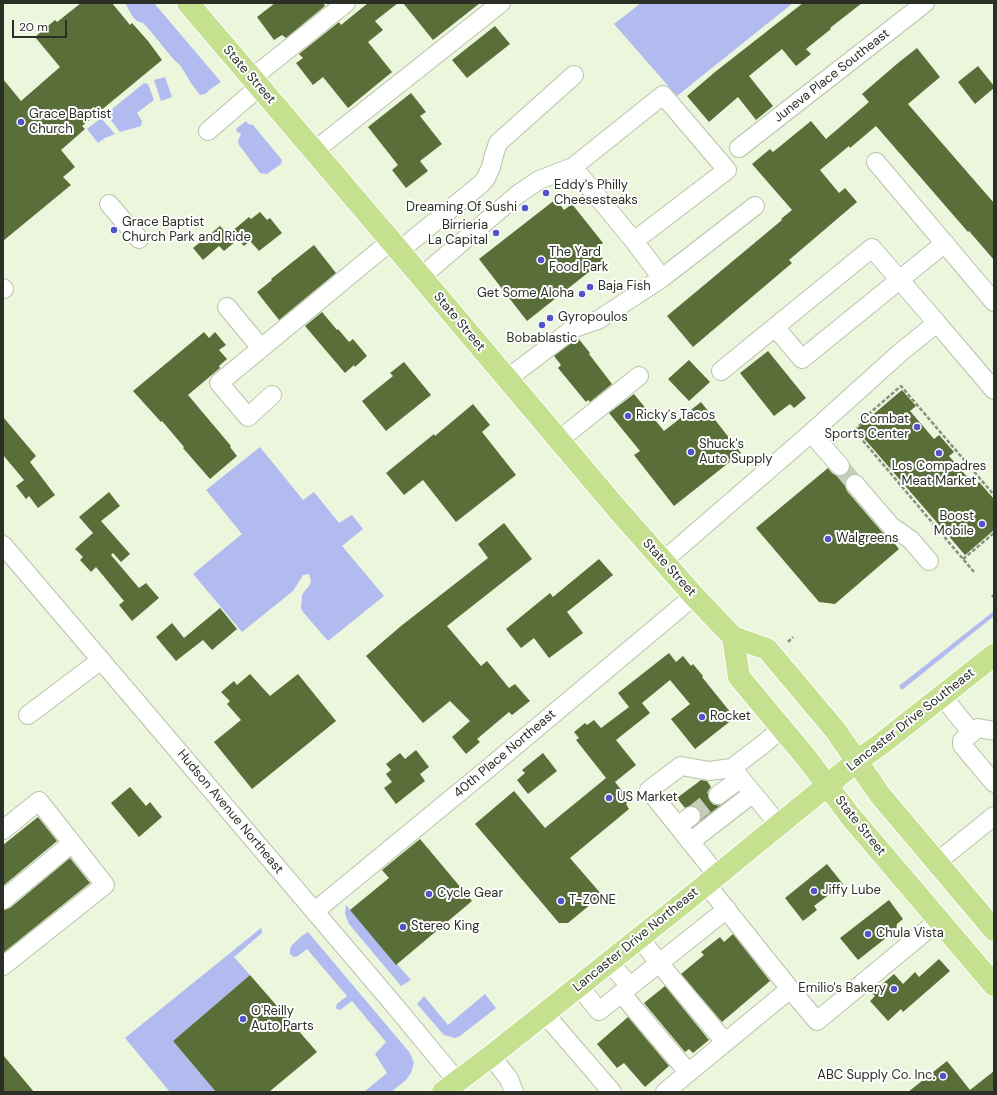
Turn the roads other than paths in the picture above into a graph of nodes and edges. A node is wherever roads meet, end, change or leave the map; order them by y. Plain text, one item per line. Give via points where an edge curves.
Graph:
1 (188, 3) edge
2 (346, 3) edge
3 (501, 3) edge
4 (925, 3) edge
5 (574, 75) dead end
6 (256, 82) junction
7 (208, 131) dead end
8 (739, 148) dead end
9 (314, 151) junction
10 (876, 162) dead end
11 (574, 167) junction
12 (109, 204) dead end
13 (755, 206) dead end
14 (139, 239) dead end
15 (634, 241) junction
16 (945, 243) junction
17 (395, 246) junction
18 (421, 277) junction
19 (662, 278) junction
20 (900, 280) junction
21 (994, 302) edge
22 (227, 307) dead end
23 (937, 323) junction
24 (775, 327) junction
25 (261, 348) junction
26 (721, 371) dead end
27 (639, 376) dead end
28 (507, 379) junction
29 (994, 390) edge
30 (272, 395) dead end
31 (811, 433) junction
32 (559, 440) junction
33 (840, 466) tunnel mouth
34 (855, 484) tunnel mouth
35 (3, 544) edge
36 (663, 561) junction
37 (929, 561) dead end
38 (694, 596) junction
39 (733, 638) junction
40 (994, 655) edge
41 (101, 660) junction
42 (942, 696) junction
43 (28, 716) dead end
44 (782, 728) junction
45 (994, 731) edge
46 (972, 733) junction
47 (857, 761) junction
48 (736, 774) junction
49 (994, 783) edge
50 (828, 785) junction
51 (752, 794) junction
52 (718, 795) tunnel mouth
53 (994, 816) edge
54 (779, 825) junction
55 (3, 830) edge
56 (690, 842) junction
57 (72, 843) junction
58 (937, 862) junction
59 (712, 879) junction
60 (3, 900) edge
61 (727, 909) junction
62 (315, 911) junction
63 (939, 920) junction
64 (994, 930) edge
65 (639, 937) junction
66 (608, 961) junction
67 (659, 963) junction
68 (3, 966) edge
69 (994, 985) edge
70 (578, 986) junction
71 (790, 988) junction
72 (625, 990) junction
73 (544, 1013) junction
74 (725, 1042) junction
75 (491, 1056) junction
76 (688, 1072) junction
77 (450, 1086) edge
78 (514, 1092) edge
79 (612, 1092) edge
80 (665, 1092) edge

1 - 6 main road, State Street
2 - 6 street
3 - 9 street
4 - 8 street, Juneva Place Southeast
5 - 17 street via 498,143 491,167 481,184
6 - 7 street
6 - 9 main road, State Street
9 - 17 main road, State Street
10 - 16 street
11 - 15 street
11 - 15 street via 663,95 727,170
11 - 18 street via 539,180 517,195
12 - 14 street
13 - 19 street
15 - 19 street
16 - 20 street
16 - 21 street
17 - 18 main road, State Street
17 - 25 street
18 - 28 main road, State Street
19 - 28 street via 598,320 574,328
20 - 23 street
20 - 24 street via 872,248
20 - 24 street via 802,359
22 - 25 street
23 - 29 street
23 - 31 street
24 - 26 street
25 - 30 street via 219,383 248,417
27 - 32 street
28 - 32 main road, State Street
31 - 33 street
31 - 36 street
32 - 36 main road, State Street
34 - 37 street via 891,526 911,540
35 - 41 street, Hudson Avenue Northeast
36 - 38 main road, State Street
38 - 39 main road, State Street
38 - 62 street, 40th Place Northeast
39 - 44 main road, State Street via 739,677
39 - 47 main road, State Street via 766,649 836,731
40 - 42 main road, Lancaster Drive Southeast
41 - 43 street
41 - 62 street, Hudson Avenue Northeast
42 - 46 street
42 - 47 main road, Lancaster Drive Southeast
44 - 48 street
44 - 50 main road, State Street
45 - 46 street via 978,728
46 - 49 street via 962,741 962,745
47 - 50 main road, Lancaster Drive Southeast
47 - 58 main road, State Street via 880,794
48 - 51 street
48 - 52 street
48 - 56 street via 681,766 649,790 684,821
50 - 54 main road, Lancaster Drive Northeast
50 - 63 main road, State Street via 851,817
51 - 54 street
51 - 56 street
53 - 58 street
54 - 59 main road, Lancaster Drive Northeast
55 - 57 street via 39,801
56 - 59 street
57 - 60 street
57 - 68 street via 105,884
58 - 64 main road, State Street
59 - 61 street
59 - 65 main road, Lancaster Drive Northeast
61 - 67 street
61 - 71 street
62 - 77 street, Hudson Avenue Northeast
63 - 69 main road, State Street
63 - 71 street via 817,1021
65 - 66 main road, Lancaster Drive Northeast
65 - 67 street
66 - 70 main road, Lancaster Drive Northeast
66 - 72 street
67 - 72 street
67 - 74 street
70 - 72 street via 600,1010
70 - 73 main road, Lancaster Drive Northeast
71 - 74 street
72 - 76 street
73 - 75 main road, Lancaster Drive Northeast
73 - 79 street
74 - 76 street
75 - 77 main road, Lancaster Drive Northeast
75 - 78 street via 509,1079
76 - 80 street

